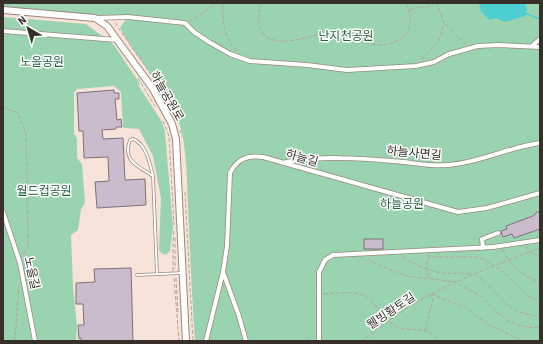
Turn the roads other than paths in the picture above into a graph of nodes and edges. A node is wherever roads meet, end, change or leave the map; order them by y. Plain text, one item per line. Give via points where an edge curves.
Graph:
1 (3, 10) edge
2 (95, 18) junction
3 (3, 30) edge
4 (540, 39) edge
5 (117, 40) junction
6 (532, 46) junction
7 (540, 47) edge
8 (540, 143) edge
9 (284, 163) junction
10 (153, 176) junction
11 (540, 193) edge
12 (3, 212) edge
13 (498, 233) dead end
14 (540, 240) edge
15 (483, 248) junction
16 (223, 272) junction
17 (183, 273) junction
18 (158, 274) junction
19 (137, 275) dead end
20 (35, 341) edge
21 (186, 341) edge
22 (206, 341) edge
23 (246, 341) edge
24 (319, 341) edge

1 - 2 street
2 - 5 street, 하늘공원로 via 107,26
2 - 6 street via 128,17 185,23 194,32 230,54 250,61 347,70 416,66 470,48 498,45
3 - 5 street
4 - 6 street
5 - 17 street, 하늘공원로 via 153,89 172,124 176,139
6 - 7 street
8 - 9 street, 하늘사면길 via 448,166 345,158 305,159
9 - 11 street, 하늘길 via 458,212 487,208
9 - 16 street, 하늘길 via 252,156 243,158 234,165 230,173 227,246
10 - 10 lane via 143,148 137,140 130,140 127,152 130,161
10 - 18 lane
12 - 20 street, 노을길 via 20,263
13 - 15 street via 482,239
14 - 15 street
15 - 24 street via 333,255 325,260 319,272
16 - 22 street, 하늘길
16 - 23 street
17 - 18 lane
17 - 21 street, 하늘공원로
18 - 19 lane

